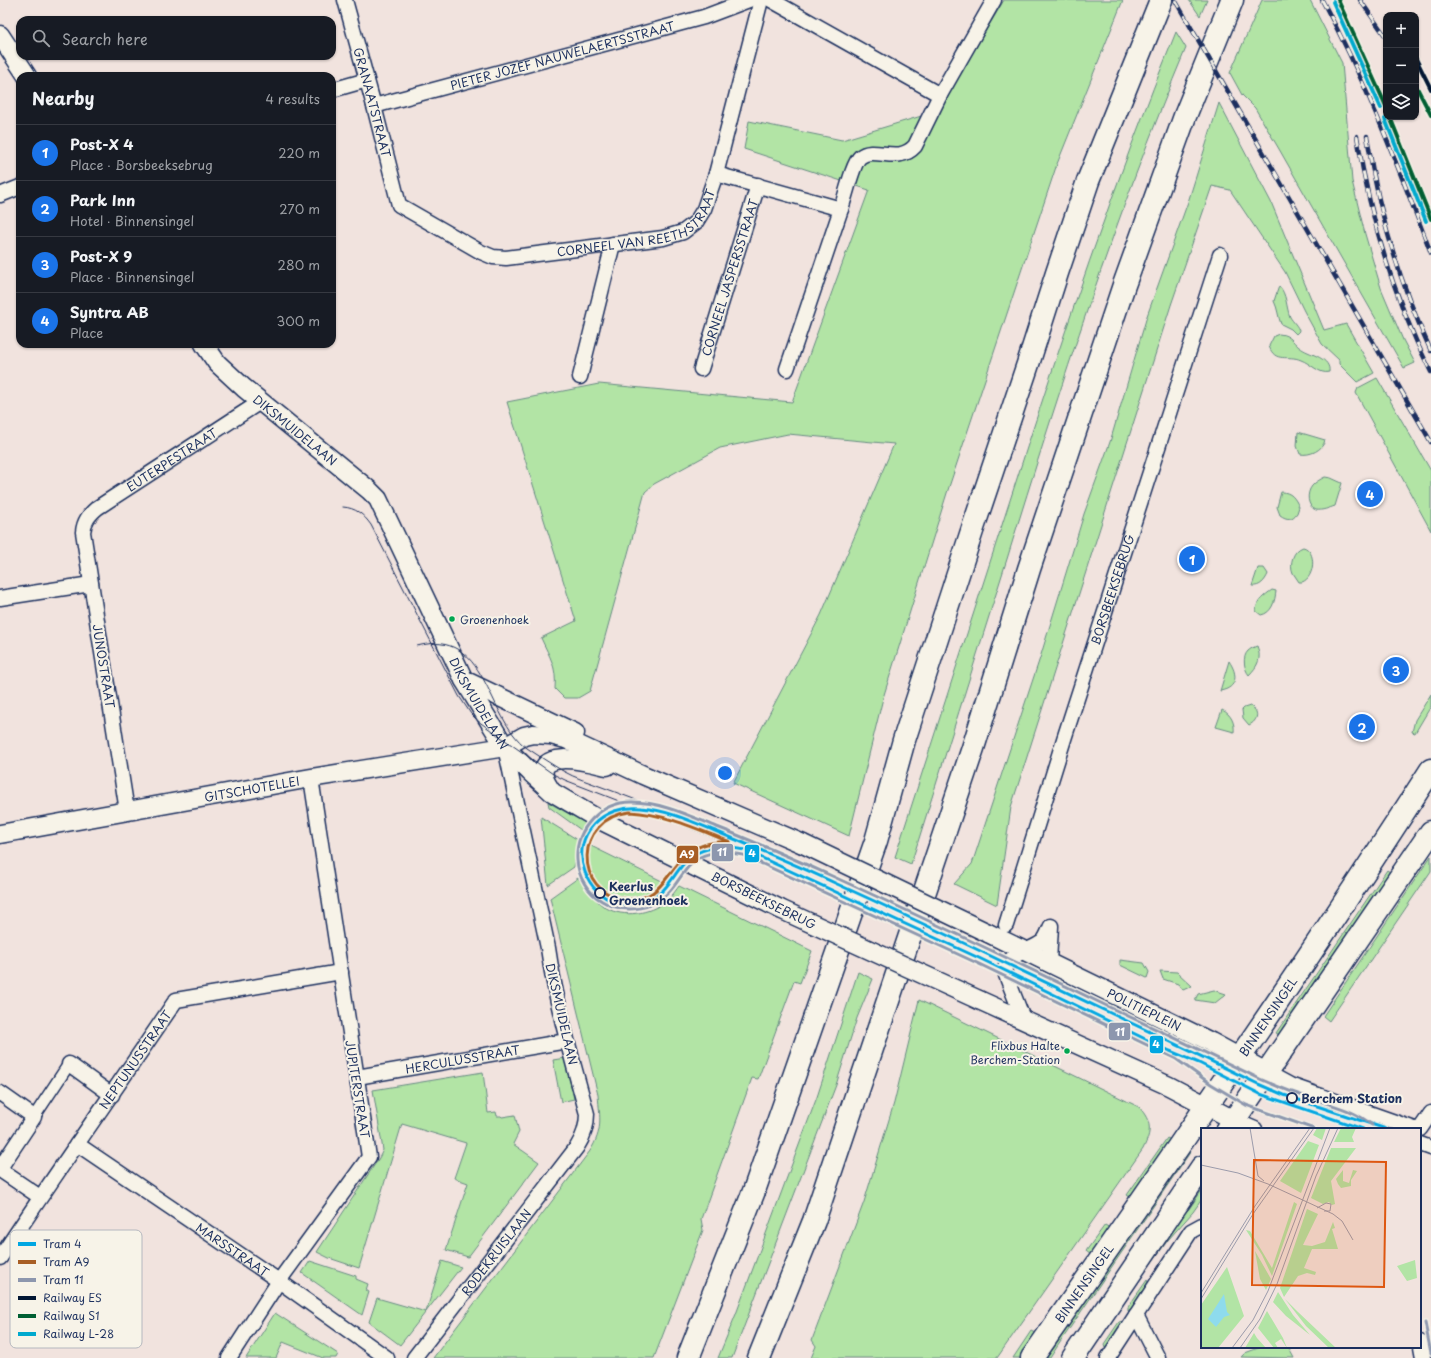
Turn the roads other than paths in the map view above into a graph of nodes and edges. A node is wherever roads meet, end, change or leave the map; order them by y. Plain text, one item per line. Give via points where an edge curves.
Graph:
1 (345, 0) edge
2 (749, 0) edge
3 (761, 0) edge
4 (771, 0) edge
5 (994, 0) edge
6 (1161, 0) edge
7 (1232, 0) edge
8 (0, 35) edge
9 (16, 59) edge
10 (16, 60) edge
11 (24, 72) edge
12 (367, 80) junction
13 (336, 89) edge
14 (940, 95) junction
15 (374, 106) junction
16 (716, 174) junction
17 (758, 185) junction
18 (16, 188) edge
19 (0, 194) edge
20 (399, 205) joint
21 (841, 209) junction
22 (613, 244) junction
23 (1220, 255) dead end
24 (207, 348) edge
25 (701, 369) dead end
26 (787, 369) dead end
27 (580, 378) dead end
28 (260, 402) junction
29 (86, 520) joint
30 (91, 584) junction
31 (0, 598) edge
32 (464, 680) junction
33 (505, 747) junction
34 (1431, 770) edge
35 (635, 771) junction
36 (311, 778) junction
37 (552, 792) junction
38 (127, 811) junction
39 (1431, 832) edge
40 (0, 834) edge
41 (1006, 925) junction
42 (988, 933) junction
43 (1023, 950) junction
44 (1049, 962) junction
45 (340, 972) junction
46 (1024, 1021) junction
47 (567, 1041) junction
48 (1240, 1058) junction
49 (69, 1064) joint
50 (1266, 1072) junction
51 (357, 1077) junction
52 (0, 1093) edge
53 (112, 1095) junction
54 (1207, 1106) junction
55 (1431, 1113) edge
56 (34, 1117) junction
57 (1231, 1124) edge
58 (1250, 1128) edge
59 (1412, 1128) edge
60 (1421, 1128) edge
61 (77, 1144) junction
62 (1421, 1144) edge
63 (577, 1147) joint
64 (1431, 1148) edge
65 (1201, 1168) edge
66 (0, 1169) edge
67 (40, 1197) junction
68 (1201, 1226) edge
69 (18, 1230) edge
70 (10, 1243) edge
71 (0, 1258) edge
72 (279, 1282) junction
73 (1136, 1315) junction
74 (1421, 1347) edge
75 (229, 1358) edge
76 (387, 1358) edge
77 (414, 1358) edge
78 (688, 1358) edge
79 (759, 1358) edge
80 (1032, 1358) edge
81 (1073, 1358) edge
82 (1108, 1358) edge
83 (1158, 1358) edge
84 (1423, 1358) edge

1 - 12 street, GRANAATSTRAAT
2 - 15 street, PIETER JOZEF NAUWELAERTSSTRAAT via 704,17
3 - 16 street, CORNEEL VAN REETHSTRAAT
4 - 14 street
5 - 14 street
6 - 78 main road via 1081,202 904,740 876,841 754,1191
7 - 79 main road via 1185,116 1124,285 822,1199
8 - 9 street
10 - 11 street
12 - 13 street
12 - 15 street, GRANAATSTRAAT
14 - 21 street via 911,150 904,154 868,153 860,157
15 - 20 street, GRANAATSTRAAT
16 - 17 street, CORNEEL JASPERSSTRAAT
16 - 22 street, CORNEEL VAN REETHSTRAAT via 704,209 696,222 683,232 663,238
17 - 21 street, CORNEEL JASPERSSTRAAT
17 - 25 street, CORNEEL JASPERSSTRAAT
18 - 19 street
20 - 22 street, CORNEEL VAN REETHSTRAAT via 493,257 506,258
21 - 26 street
22 - 27 street
23 - 41 street, BORSBEEKSEBRUG
24 - 28 street, DIKSMUIDELAAN via 217,363
28 - 29 street, EUTERPESTRAAT via 97,508
28 - 32 street, DIKSMUIDELAAN via 378,500
29 - 30 street, JUNOSTRAAT via 83,532
30 - 31 street
30 - 38 street, JUNOSTRAAT
32 - 33 street, DIKSMUIDELAAN
32 - 35 street via 580,736
33 - 35 street via 524,736 551,735
33 - 36 street, GITSCHOTELLEI
33 - 37 street, BORSBEEKSEBRUG
33 - 47 street, DIKSMUIDELAAN
34 - 48 main road, BINNENSINGEL via 1360,881
35 - 37 street via 570,758 555,760 547,764 544,772 545,780
35 - 42 street, bridge via 803,844
36 - 38 street, GITSCHOTELLEI
36 - 45 street, JUPITERSTRAAT
37 - 46 street, BORSBEEKSEBRUG, bridge via 598,819 780,909
38 - 40 street, GITSCHOTELLEI
39 - 50 main road
41 - 42 street
41 - 43 street
42 - 43 street, POLITIEPLEIN
43 - 44 street, POLITIEPLEIN
43 - 44 street via 1043,942 1051,926
43 - 46 street via 1006,963 1004,970
44 - 48 street, POLITIEPLEIN
45 - 51 street, JUPITERSTRAAT
45 - 53 street, NEPTUNUSSTRAAT via 176,1000
46 - 54 street via 1169,1086
47 - 51 street, HERCULUSSTRAAT
47 - 63 street, DIKSMUIDELAAN via 587,1114 584,1135
48 - 50 street, POLITIEPLEIN
48 - 54 main road, BINNENSINGEL
49 - 53 street
49 - 56 street
50 - 57 main road
50 - 59 street via 1290,1085
51 - 72 street, JUPITERSTRAAT via 369,1157
52 - 56 street
53 - 61 street, NEPTUNUSSTRAAT
54 - 57 street
54 - 80 main road, BINNENSINGEL
55 - 60 street
56 - 66 street
57 - 58 street
61 - 67 street, NEPTUNUSSTRAAT
61 - 72 street, MARSSTRAAT
62 - 64 street
63 - 77 street, RODEKRUISLAAN
65 - 81 main road
66 - 67 street
67 - 69 street, NEPTUNUSSTRAAT
68 - 73 street via 1191,1231
70 - 71 street, NEPTUNUSSTRAAT
72 - 75 street, JUPITERSTRAAT
72 - 76 street, MARSSTRAAT
73 - 82 street
73 - 83 street
74 - 84 street

